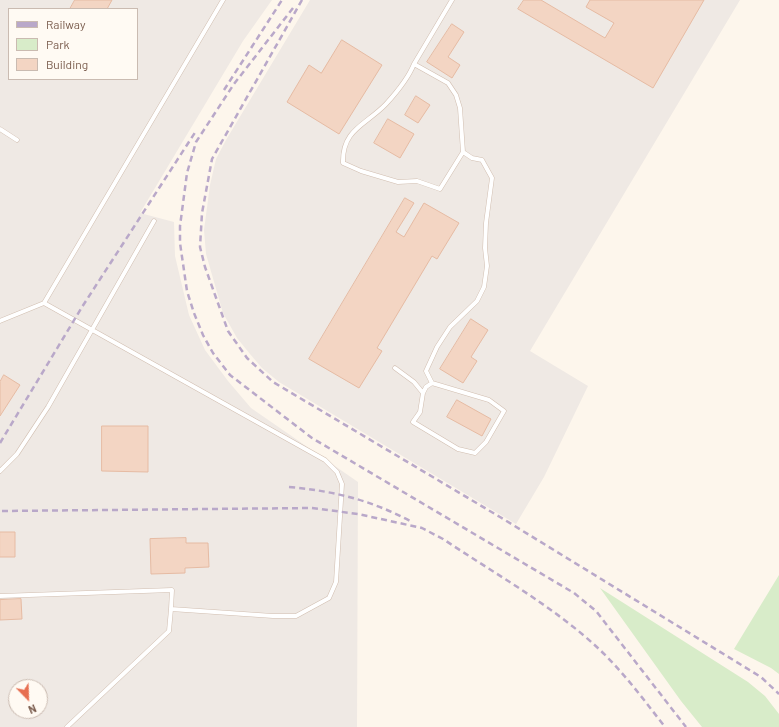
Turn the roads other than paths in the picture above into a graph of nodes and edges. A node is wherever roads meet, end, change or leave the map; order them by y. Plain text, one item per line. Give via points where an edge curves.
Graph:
1 (223, 0) edge
2 (452, 0) edge
3 (414, 64) junction
4 (0, 130) edge
5 (17, 140) dead end
6 (463, 152) junction
7 (154, 222) dead end
8 (44, 303) junction
9 (0, 321) edge
10 (92, 331) junction
11 (395, 368) dead end
12 (432, 383) junction
13 (423, 393) junction
14 (0, 471) edge
15 (0, 596) edge
16 (171, 609) junction
17 (67, 727) edge

1 - 8 lane
2 - 3 lane
3 - 6 lane via 448,83 456,95 460,108
3 - 6 lane via 409,77 386,104 354,129 342,149 343,163 398,182 418,181 440,189
4 - 5 lane
6 - 12 lane via 472,158 482,160 492,178 486,223 486,273 484,287 477,301 450,327 437,347 426,371
7 - 10 lane
8 - 9 lane
8 - 10 lane
10 - 14 lane via 48,407 16,454
10 - 16 lane via 325,460 337,472 342,484 336,582 329,598 296,616
11 - 13 lane via 414,382
12 - 13 lane
12 - 13 lane via 488,400 504,411 486,442 475,453 458,448 413,422 420,412
15 - 16 lane via 172,590
16 - 17 lane via 169,631

